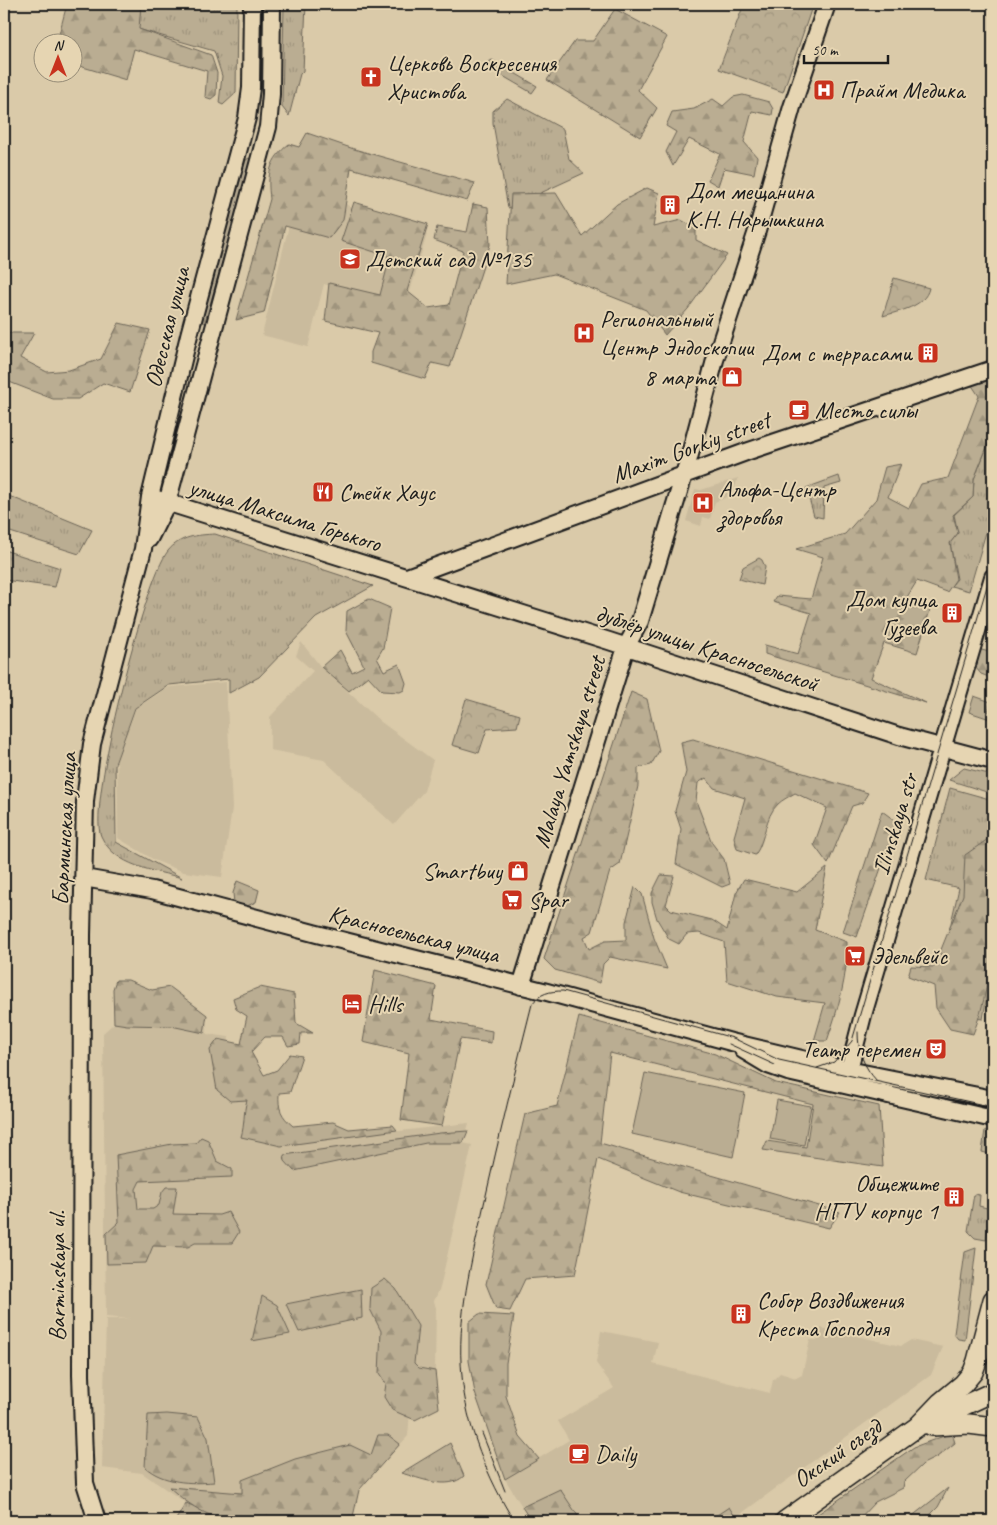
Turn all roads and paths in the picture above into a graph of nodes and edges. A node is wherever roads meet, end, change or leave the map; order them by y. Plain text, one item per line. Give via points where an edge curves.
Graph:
1 (252, 4) edge
2 (272, 4) edge
3 (827, 4) edge
4 (993, 369) edge
5 (683, 476) junction
6 (150, 497) junction
7 (167, 503) junction
8 (144, 549) junction
9 (407, 577) junction
10 (993, 577) edge
11 (626, 647) junction
12 (942, 748) junction
13 (993, 761) edge
14 (84, 878) junction
15 (521, 986) junction
16 (847, 1077) junction
17 (993, 1099) edge
18 (993, 1119) edge
19 (993, 1300) edge
20 (993, 1392) edge
21 (918, 1426) junction
22 (993, 1427) edge
23 (97, 1521) edge
24 (785, 1521) edge

1 - 6 main road, Одесская улица via 251,88 247,118 189,334
2 - 7 main road, Одесская улица via 272,94 268,127
3 - 5 main road, Malaya Yamskaya street via 792,107
4 - 5 main road, Maxim Gorkiy street
5 - 9 main road, Maxim Gorkiy street
5 - 11 main road, Malaya Yamskaya street via 640,621
6 - 7 main road, улица Максима Горького
6 - 8 main road, Одесская улица
7 - 8 main road, Одесская улица
7 - 9 main road, улица Максима Горького
8 - 14 main road, Барминская улица via 92,744 85,801
9 - 11 main road, дублёр улицы Красносельской
10 - 12 main road, Ilinskaya str
11 - 12 main road, дублёр улицы Красносельской
11 - 15 main road, Malaya Yamskaya street
12 - 13 main road, дублёр улицы Красносельской
12 - 16 main road, Ilinskaya str
14 - 15 main road, Красносельская улица via 152,890
14 - 23 main road, Барминская улица via 82,1441 85,1483
15 - 16 main road, Красносельская улица via 731,1042
16 - 17 main road, Красносельская улица
16 - 18 main road, Красносельская улица
19 - 21 main road via 973,1372
20 - 21 main road
21 - 22 main road via 969,1424
21 - 24 main road, Окский съезд

